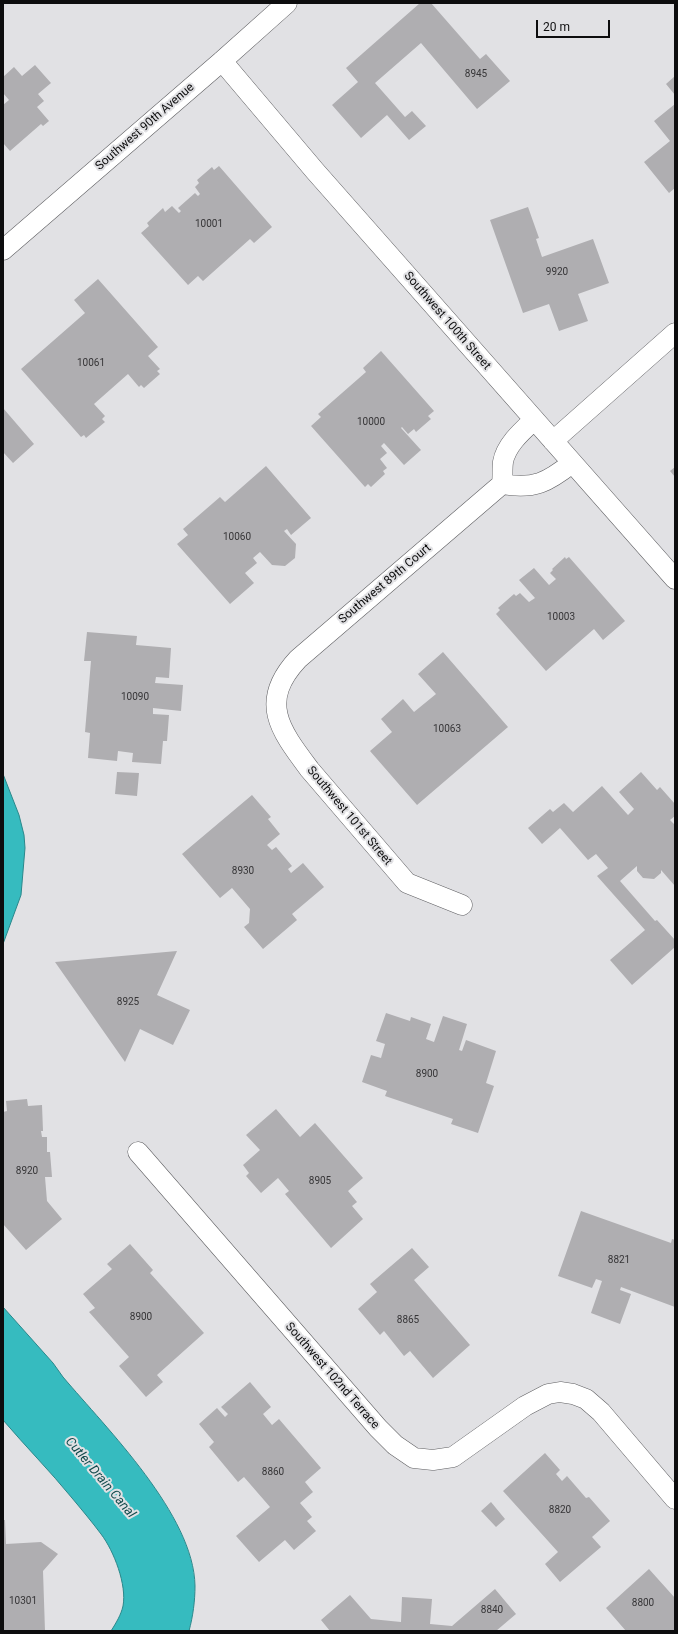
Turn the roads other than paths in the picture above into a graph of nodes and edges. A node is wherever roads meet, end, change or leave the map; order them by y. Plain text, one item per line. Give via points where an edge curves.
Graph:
1 (287, 3) edge
2 (222, 61) junction
3 (3, 250) edge
4 (675, 333) edge
5 (534, 420) junction
6 (552, 440) junction
7 (572, 463) junction
8 (502, 484) junction
9 (675, 579) edge
10 (277, 692) joint
11 (462, 905) dead end
12 (138, 1152) dead end
13 (675, 1499) edge

1 - 2 street, Southwest 90th Avenue
2 - 3 street, Southwest 90th Avenue
2 - 5 street, Southwest 100th Street
4 - 6 street
5 - 6 street, Southwest 100th Street
5 - 8 street via 518,435 511,446 504,461
6 - 7 street, Southwest 100th Street
7 - 8 street via 549,480 533,485 519,488
7 - 9 street, Southwest 100th Street
8 - 10 street, Southwest 89th Court via 298,659 284,676
10 - 11 street, Southwest 101st Street via 276,702 281,726 295,751 407,883
12 - 13 street, Southwest 102nd Terrace via 378,1428 395,1445 414,1458 433,1460 453,1456 542,1397 560,1392 574,1394 586,1399 600,1412

